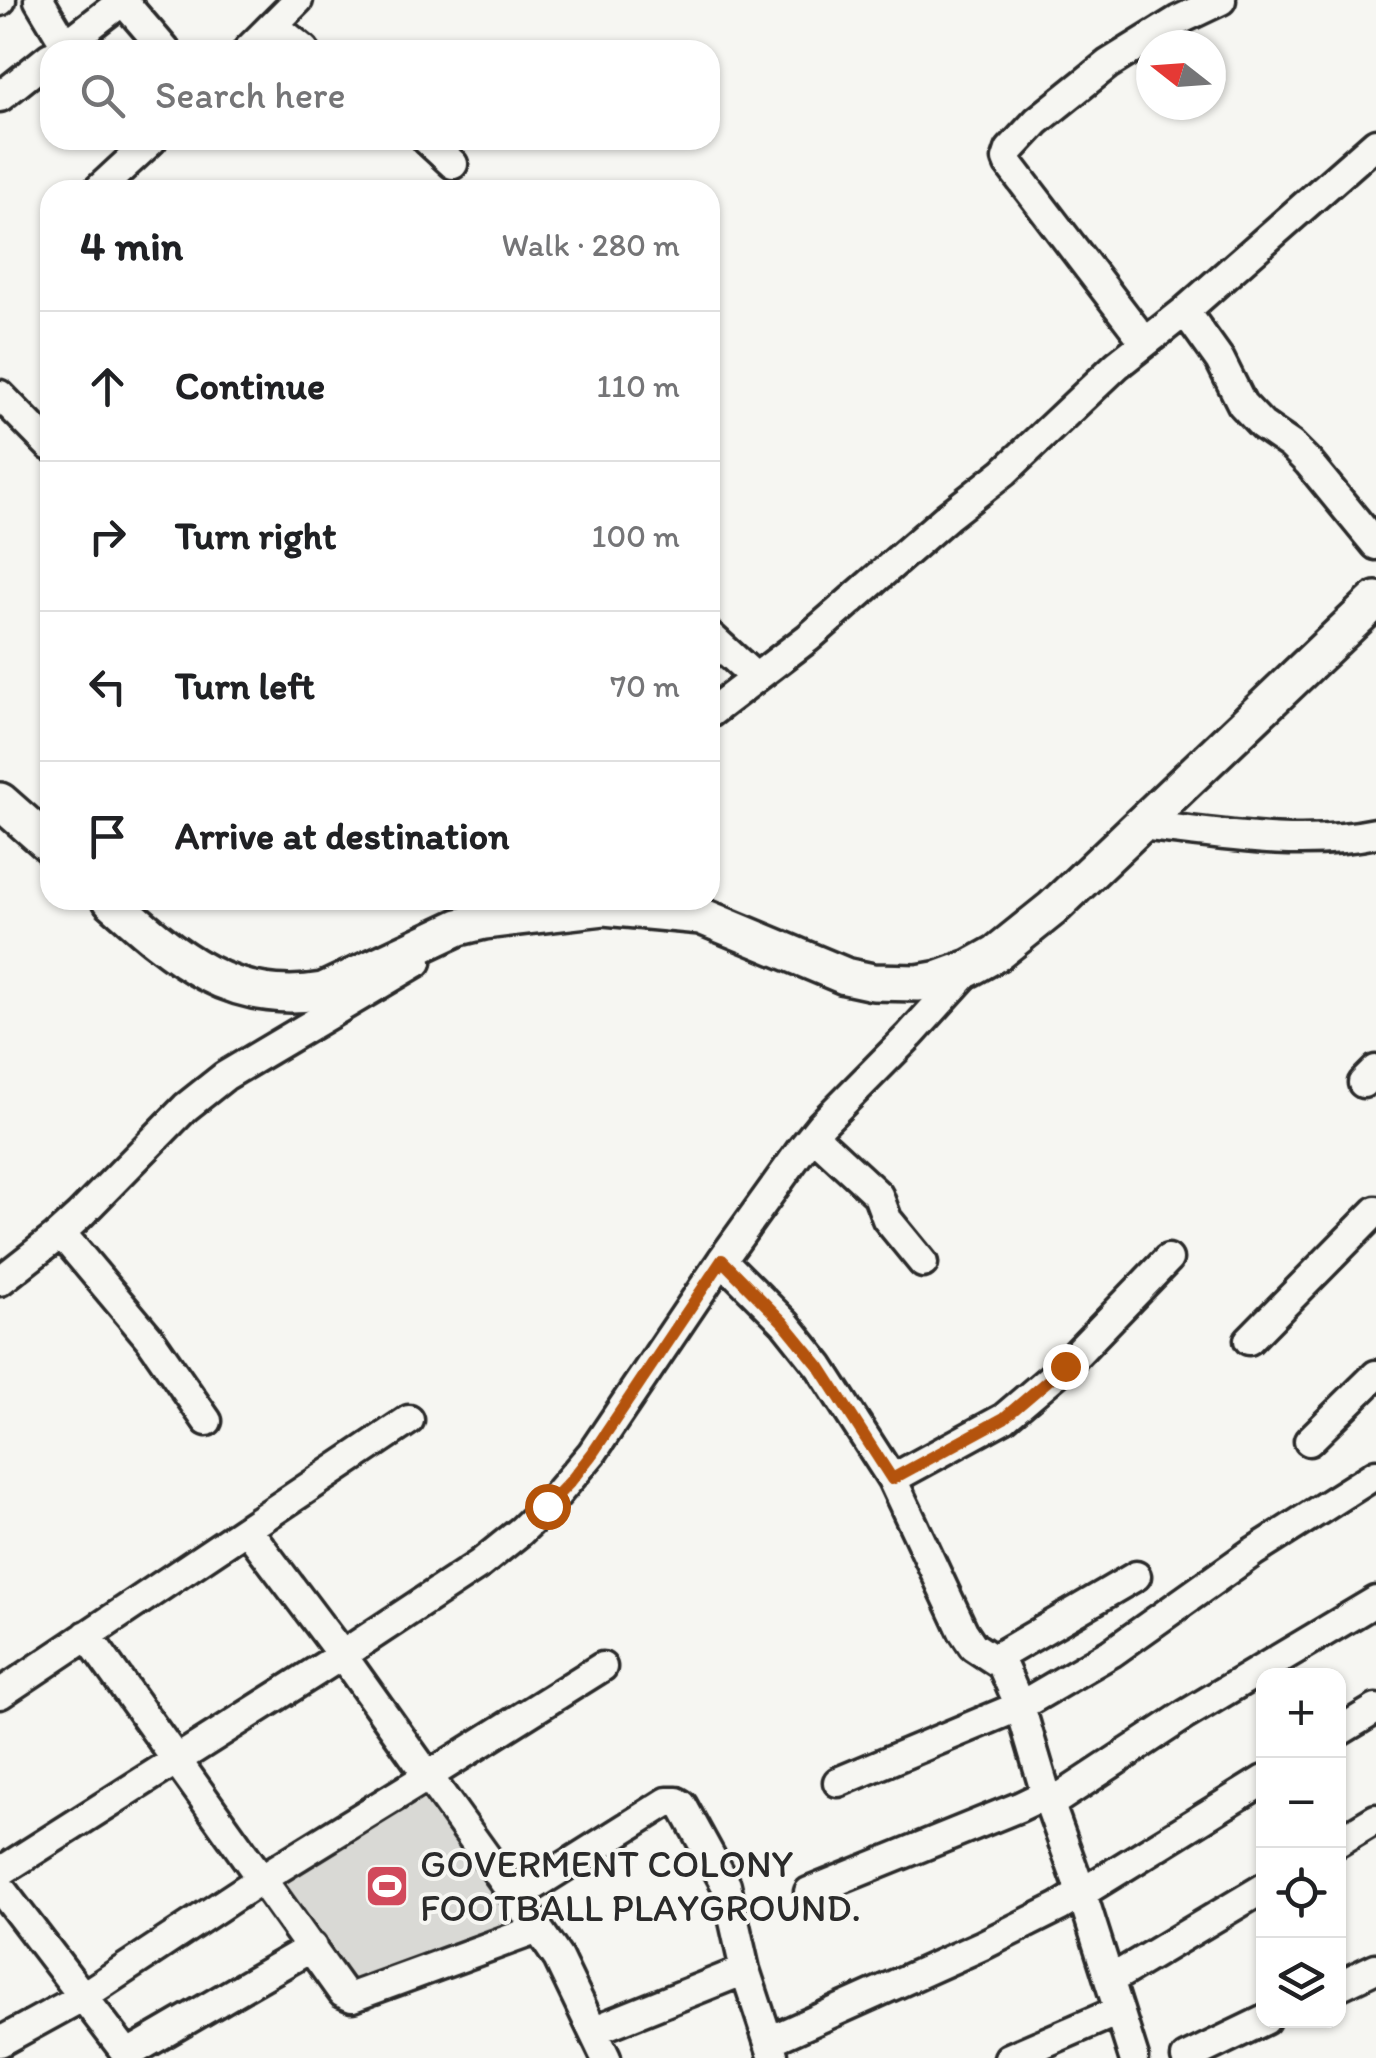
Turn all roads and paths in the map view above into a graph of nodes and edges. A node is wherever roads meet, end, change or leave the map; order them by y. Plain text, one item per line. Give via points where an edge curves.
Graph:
1 (39, 0) edge
2 (123, 0) edge
3 (298, 0) edge
4 (1221, 0) edge
5 (273, 25) junction
6 (54, 40) edge
7 (72, 40) edge
8 (157, 40) edge
9 (258, 40) edge
10 (292, 40) edge
11 (40, 65) edge
12 (0, 97) edge
13 (1376, 144) edge
14 (141, 150) edge
15 (438, 150) edge
16 (453, 164) dead end
17 (109, 180) edge
18 (1185, 311) junction
19 (1145, 342) junction
20 (0, 395) edge
21 (40, 436) edge
22 (1376, 545) edge
23 (1376, 578) edge
24 (1376, 600) edge
25 (720, 645) edge
26 (756, 678) junction
27 (720, 705) edge
28 (0, 778) edge
29 (0, 800) edge
30 (40, 814) edge
31 (1141, 825) junction
32 (1376, 833) edge
33 (40, 837) edge
34 (720, 909) edge
35 (122, 910) edge
36 (149, 910) edge
37 (490, 910) edge
38 (708, 910) edge
39 (970, 968) junction
40 (813, 1135) junction
41 (1376, 1211) edge
42 (61, 1232) junction
43 (1168, 1259) dead end
44 (722, 1260) junction
45 (922, 1263) dead end
46 (0, 1281) edge
47 (1249, 1340) dead end
48 (1376, 1375) edge
49 (409, 1420) dead end
50 (206, 1421) dead end
51 (1310, 1441) dead end
52 (1376, 1474) edge
53 (892, 1479) junction
54 (247, 1530) junction
55 (1136, 1576) dead end
56 (1376, 1601) edge
57 (88, 1635) junction
58 (342, 1655) junction
59 (994, 1659) junction
60 (602, 1667) dead end
61 (0, 1694) edge
62 (1020, 1706) junction
63 (1376, 1709) edge
64 (1346, 1727) edge
65 (175, 1760) junction
66 (428, 1776) junction
67 (838, 1782) dead end
68 (1256, 1785) edge
69 (1048, 1799) junction
70 (1376, 1820) edge
71 (1346, 1837) edge
72 (0, 1872) edge
73 (262, 1878) junction
74 (0, 1888) edge
75 (809, 1892) dead end
76 (1256, 1893) edge
77 (1082, 1894) junction
78 (516, 1898) junction
79 (538, 1929) junction
80 (312, 1947) junction
81 (1376, 1968) edge
82 (745, 1970) junction
83 (1110, 1980) junction
84 (1346, 1982) edge
85 (82, 1997) junction
86 (1118, 2010) junction
87 (1256, 2024) edge
88 (594, 2030) junction
89 (0, 2042) edge
90 (772, 2050) edge
91 (129, 2056) edge
92 (606, 2058) edge
93 (1009, 2058) edge
94 (1134, 2058) edge
95 (1186, 2058) edge

1 - 6 street
2 - 7 street
2 - 8 street
3 - 5 street
4 - 19 street via 1108,64 1037,121 1008,154 1009,164
5 - 9 street
5 - 10 street
11 - 12 street
13 - 18 street
14 - 17 street
15 - 16 street
18 - 19 street
18 - 22 street via 1242,404 1308,462
19 - 26 street via 1004,472
20 - 21 street
23 - 34 main road via 1034,904 966,952 936,964 870,966
24 - 31 main road
25 - 26 street
26 - 27 street
28 - 30 main road
29 - 33 main road
31 - 32 street via 1305,840
31 - 39 main road via 1052,908
35 - 37 main road via 217,980 306,994
36 - 37 main road via 219,964 280,981 349,969 419,932
37 - 42 street via 206,1090
38 - 39 main road via 845,976 918,982
39 - 40 street
40 - 44 street
40 - 45 street via 880,1196 887,1219
41 - 47 street
42 - 46 street
42 - 50 street via 150,1339
43 - 53 street via 1065,1366 1004,1418
44 - 53 street via 820,1367
44 - 58 street via 592,1454 547,1506 480,1564
48 - 51 street
49 - 54 street
52 - 62 street via 1111,1653
53 - 59 street via 963,1632
54 - 57 street
54 - 58 street
55 - 59 street
56 - 69 street
57 - 61 street
57 - 65 street
58 - 65 street
58 - 66 street
59 - 62 street via 1006,1670
60 - 66 street
62 - 67 street
62 - 69 street
63 - 64 street
65 - 72 street
65 - 73 street
66 - 73 street
66 - 78 street
68 - 77 street
69 - 75 street
69 - 77 street
70 - 71 street
73 - 80 street
73 - 85 street
74 - 85 street
76 - 83 street
77 - 83 street
77 - 90 street
78 - 79 street
78 - 82 street via 667,1802 677,1802 726,1885
79 - 80 street via 356,1996 343,1993
79 - 88 street
80 - 91 street
81 - 84 street
82 - 88 street
82 - 90 street
83 - 86 street
85 - 89 street
85 - 91 street
86 - 93 street
86 - 94 street
87 - 95 street
88 - 92 street

